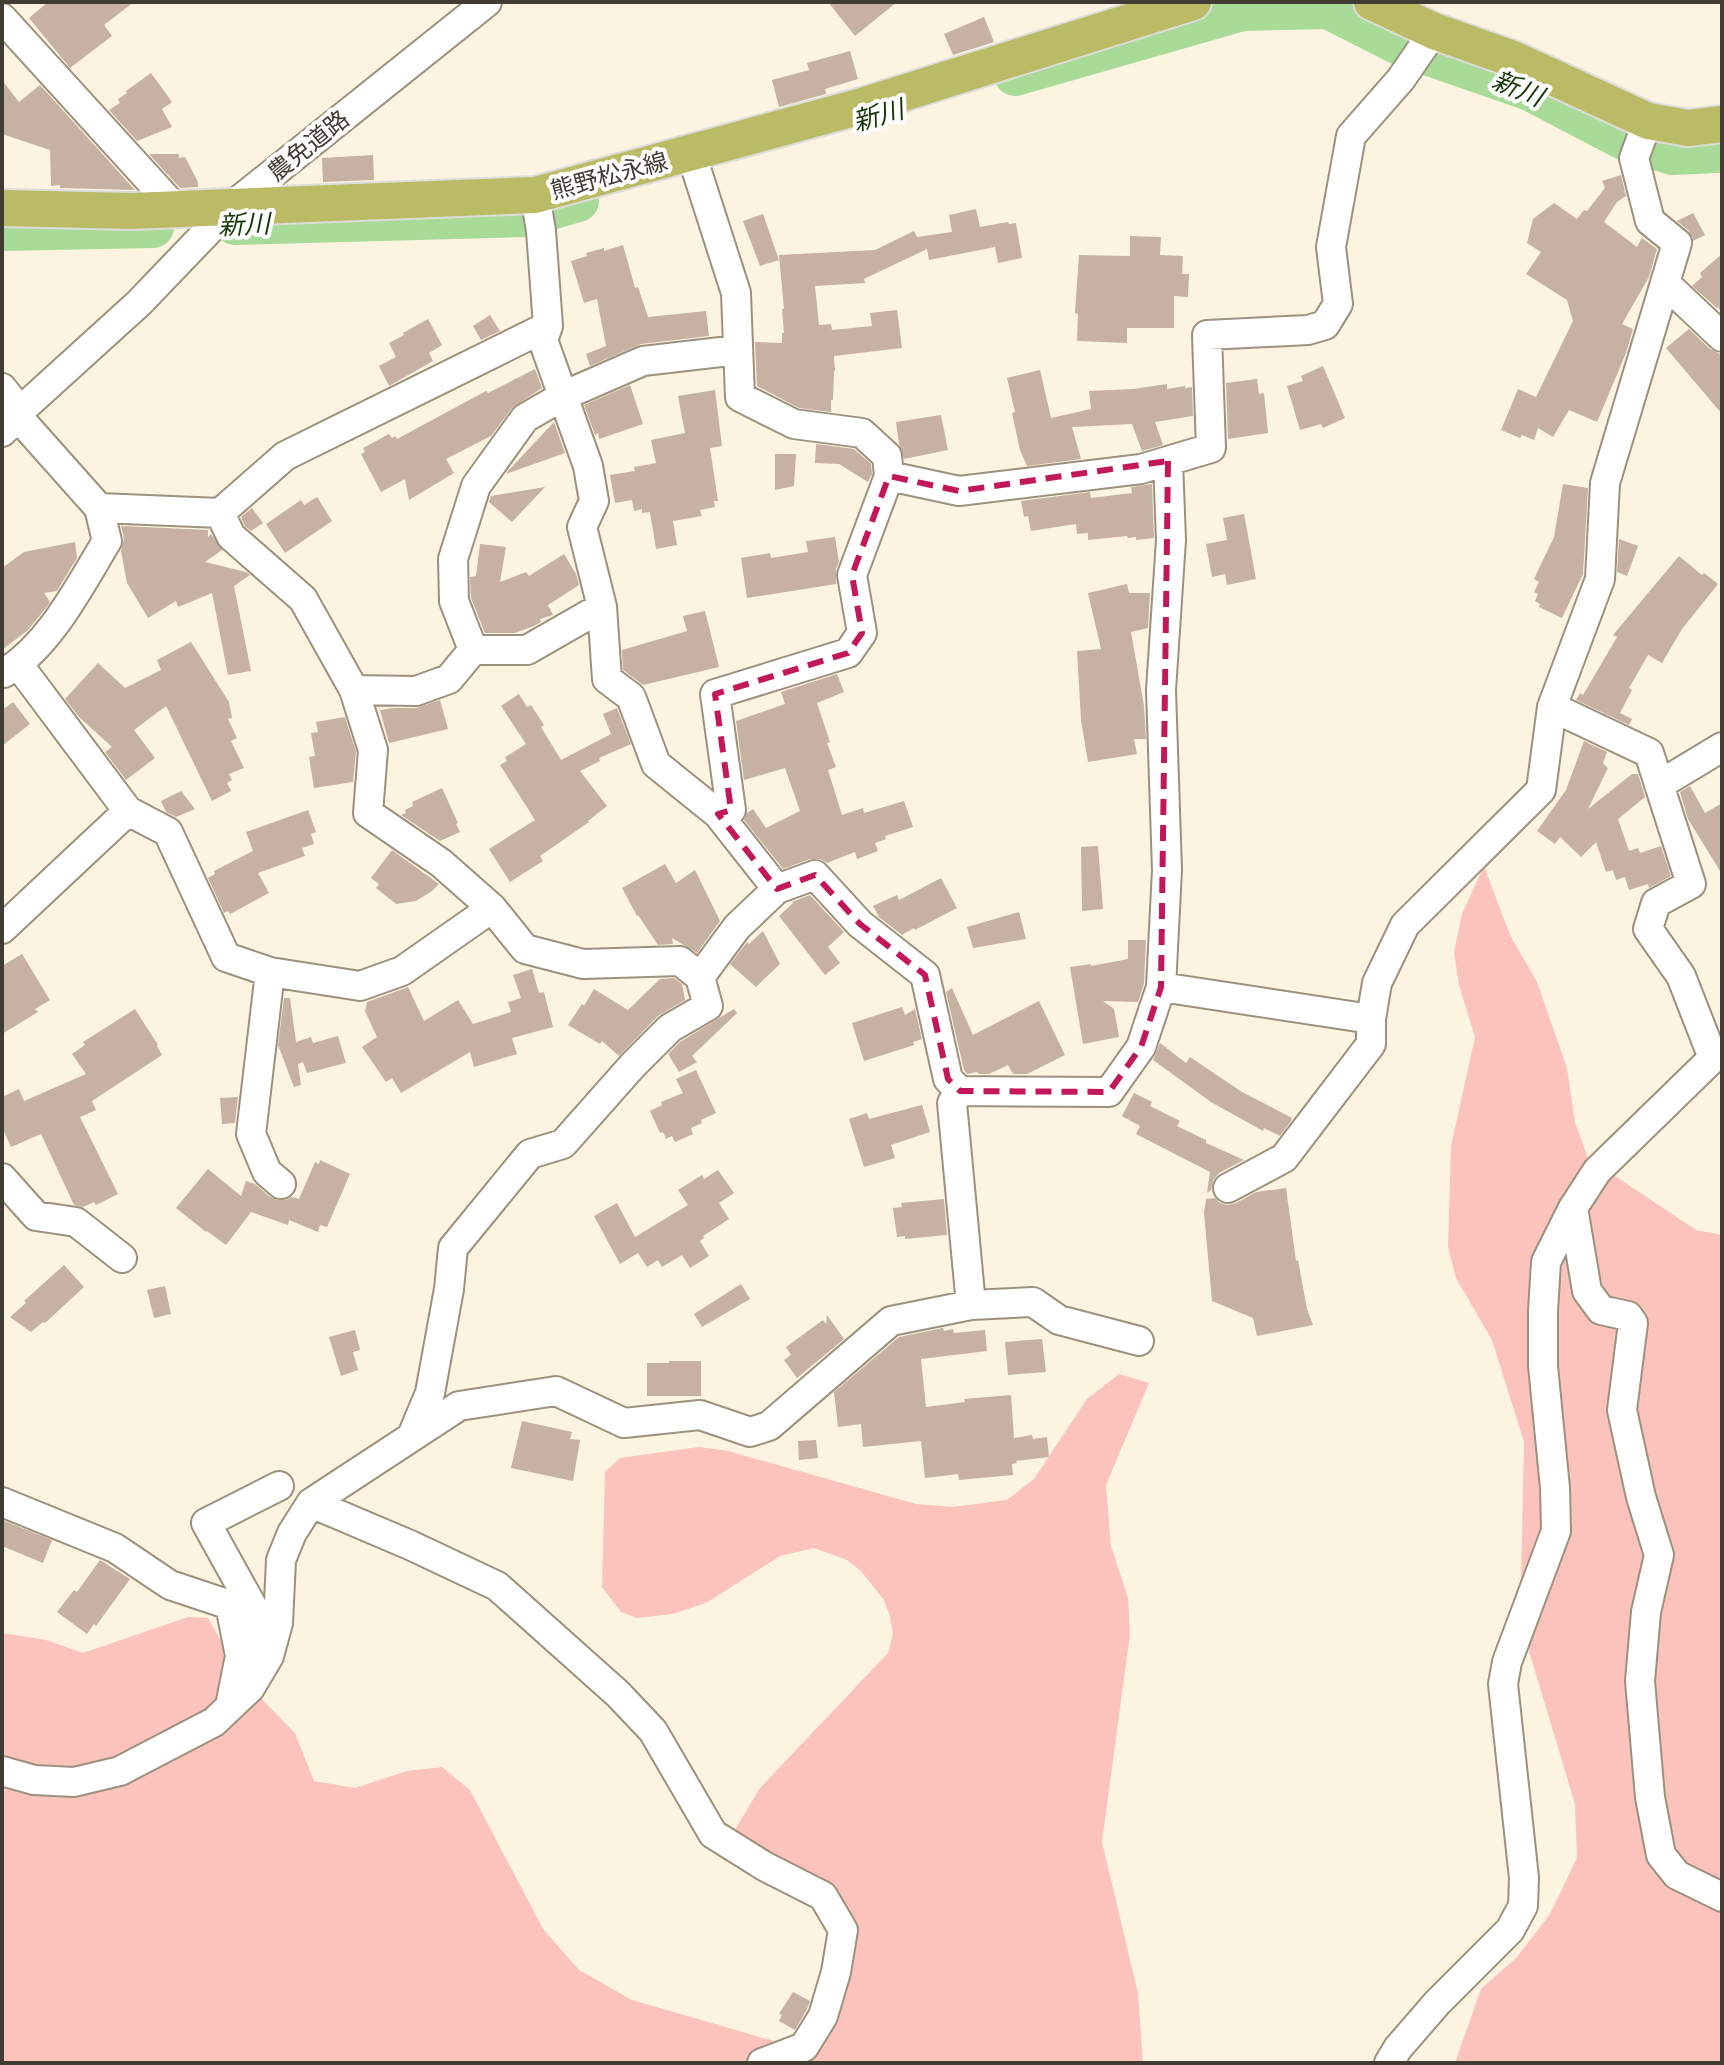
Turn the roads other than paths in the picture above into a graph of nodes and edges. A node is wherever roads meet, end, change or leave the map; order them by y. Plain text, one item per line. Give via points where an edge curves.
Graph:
1 (487, 2) edge
2 (1193, 2) edge
3 (1372, 2) edge
4 (2, 18) edge
5 (1434, 31) junction
6 (1648, 121) junction
7 (1722, 124) edge
8 (691, 153) junction
9 (2, 208) edge
10 (175, 208) junction
11 (227, 211) junction
12 (538, 211) junction
13 (1665, 283) junction
14 (548, 326) junction
15 (1722, 337) edge
16 (738, 350) junction
17 (2, 388) edge
18 (563, 396) junction
19 (13, 420) edge
20 (1168, 461) junction
21 (889, 476) junction
22 (99, 508) junction
23 (220, 513) junction
24 (602, 607) junction
25 (473, 650) junction
26 (10, 669) edge
27 (354, 690) junction
28 (1552, 707) junction
29 (1722, 747) edge
30 (1659, 785) junction
31 (128, 811) junction
32 (718, 814) junction
33 (777, 889) junction
34 (492, 908) junction
35 (2, 929) edge
36 (270, 972) junction
37 (700, 977) junction
38 (1161, 987) junction
39 (1371, 1019) junction
40 (960, 1091) junction
41 (2, 1178) edge
42 (281, 1184) dead end
43 (1228, 1188) dead end
44 (1573, 1208) junction
45 (122, 1258) dead end
46 (971, 1305) junction
47 (1139, 1341) dead end
48 (412, 1436) junction
49 (279, 1486) dead end
50 (2, 1502) edge
51 (311, 1503) junction
52 (240, 1656) junction
53 (230, 1707) junction
54 (2, 1771) edge
55 (1722, 1897) edge
56 (762, 2063) edge
57 (1389, 2063) edge

1 - 11 street, 農免道路
2 - 8 main road, 熊野松永線 via 862,106
3 - 5 main road
4 - 10 street
5 - 6 main road via 1513,59
5 - 20 street via 1351,136 1331,247 1338,304 1325,325 1308,330 1207,335 1211,448
6 - 7 main road via 1688,128
6 - 13 street via 1634,158 1650,221 1677,243
8 - 12 main road, 熊野松永線
8 - 16 street via 736,293
9 - 10 main road, 熊野松永線
10 - 11 main road, 熊野松永線
11 - 12 main road, 熊野松永線
11 - 19 street, 農免道路 via 139,303
12 - 14 street
13 - 15 street
13 - 28 street via 1605,483 1600,579
14 - 18 street via 543,340
14 - 23 street via 285,456
16 - 18 street via 643,361
16 - 21 street via 740,397 794,424 862,433 887,456
17 - 19 street
18 - 24 street via 588,466 594,501 582,527
18 - 25 street via 525,418 476,486 453,559 454,601
19 - 22 street
20 - 21 street via 1141,469 959,491
20 - 38 street via 1171,540 1161,690 1167,870
21 - 32 street via 852,575 862,633 848,653 715,694 731,810
22 - 23 street
22 - 26 street via 107,541 62,616
23 - 27 street via 231,536 303,599
24 - 25 street via 527,650
24 - 32 street via 607,679 631,697 656,764
25 - 27 street via 449,679 416,691
26 - 31 street
27 - 34 street via 373,750 368,813 441,863
28 - 30 street via 1649,753
28 - 39 street via 1541,790 1405,925 1377,983
29 - 30 street
30 - 44 street via 1691,884 1656,903 1648,929 1681,976 1713,1058 1597,1171
31 - 35 street
31 - 36 street via 168,832 226,957
32 - 33 street
33 - 37 street via 737,927
33 - 40 street via 815,875 860,924 925,975 948,1079
34 - 36 street via 402,971 360,986
34 - 37 street via 525,949 583,964 680,961
36 - 42 street via 251,1134 267,1172
37 - 48 street via 708,1006 670,1028 563,1144 530,1154 453,1248 430,1393
38 - 39 street
38 - 40 street via 1141,1047 1109,1092
39 - 43 street via 1371,1044 1284,1158
40 - 46 street via 952,1103
41 - 45 street via 36,1216 76,1222
44 - 55 street via 1587,1291 1601,1310 1628,1316 1633,1323 1622,1410 1659,1555 1646,1612 1640,1681 1661,1855 1677,1875
44 - 57 street via 1546,1262 1543,1311 1556,1531 1503,1684 1523,1906 1510,1930 1437,2003
46 - 47 street via 1033,1302 1059,1320
46 - 48 street via 891,1321 769,1426 750,1432 700,1415 624,1423 556,1391 459,1406
48 - 51 street
49 - 52 street via 206,1523 256,1613
50 - 52 street via 115,1548 170,1585 230,1605
51 - 53 street via 281,1560 278,1623 269,1656 250,1688
51 - 56 street via 497,1586 653,1731 713,1834 823,1896 843,1930 823,2016 804,2047
52 - 53 street
53 - 54 street via 214,1722 120,1771 74,1782 34,1780

